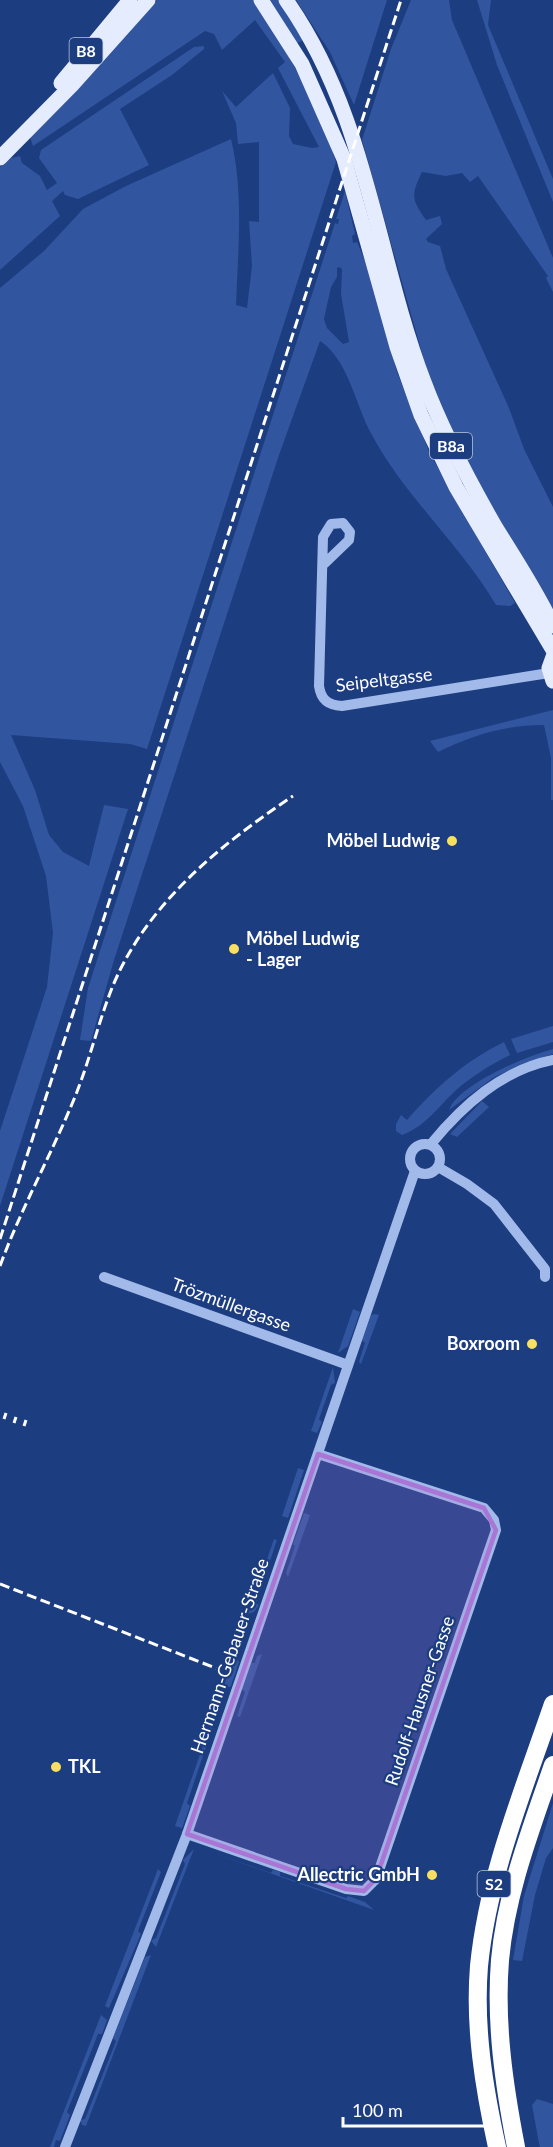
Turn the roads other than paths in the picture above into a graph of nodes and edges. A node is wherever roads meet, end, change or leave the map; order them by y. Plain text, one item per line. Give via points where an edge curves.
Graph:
1 (130, 0) edge
2 (148, 0) edge
3 (261, 0) edge
4 (286, 0) edge
5 (48, 106) junction
6 (0, 158) edge
7 (323, 565) dead end
8 (553, 626) edge
9 (553, 650) edge
10 (553, 657) edge
11 (551, 677) edge
12 (553, 1060) edge
13 (431, 1144) junction
14 (438, 1167) junction
15 (416, 1171) junction
16 (104, 1277) dead end
17 (545, 1277) dead end
18 (348, 1365) junction
19 (318, 1454) junction
20 (553, 1704) edge
21 (553, 1766) edge
22 (187, 1834) junction
23 (65, 2147) edge
24 (497, 2147) edge
25 (516, 2147) edge

1 - 5 main road, B8 via 60,85
2 - 5 main road, B8 via 72,85
3 - 9 main road, B8a via 302,64 345,159 397,347 421,415 456,487
4 - 8 main road, B8a via 334,82 436,414 469,481
5 - 6 main road, B8
7 - 11 street, Seipeltgasse via 319,686 328,704 342,706
10 - 11 main road
12 - 13 street, Hermann-Gebauer-Straße via 519,1072 483,1092
13 - 14 street via 440,1157
13 - 15 street, Hermann-Gebauer-Straße via 419,1144 411,1152 410,1163
14 - 15 street via 426,1174
14 - 17 street via 494,1204 545,1269
15 - 18 street, Hermann-Gebauer-Straße
16 - 18 street, Trözmüllergasse
18 - 19 street, Hermann-Gebauer-Straße
19 - 22 street, Hermann-Gebauer-Straße
19 - 22 street, Rudolf-Hausner-Gasse via 484,1508 494,1520 496,1530 376,1879 364,1891 346,1889
20 - 24 highway, S2 via 496,1874 483,1936 479,2031
21 - 25 highway, S2 via 512,1895 500,1958 501,2058
22 - 23 street, Hermann-Gebauer-Straße

